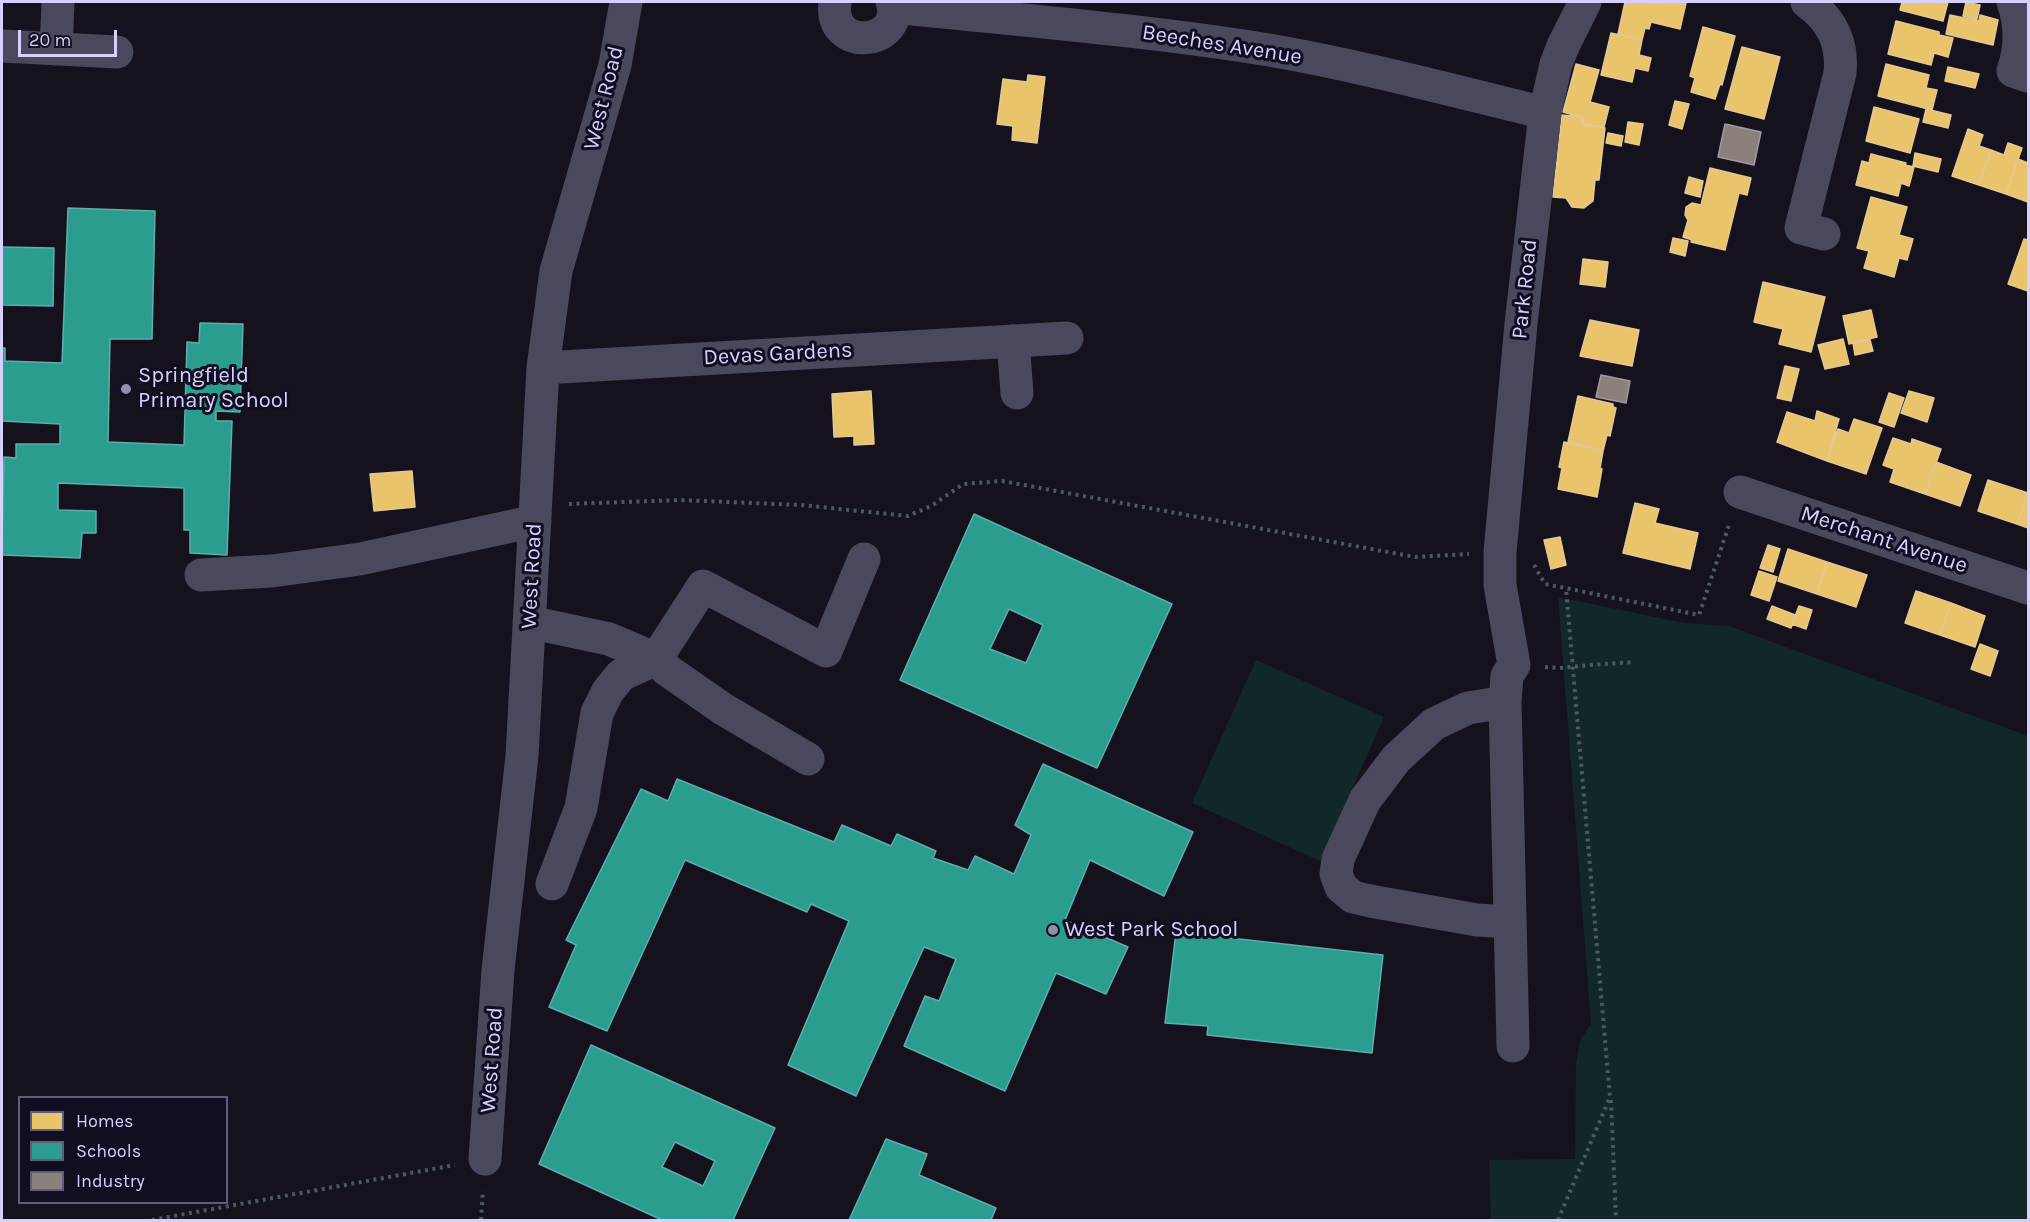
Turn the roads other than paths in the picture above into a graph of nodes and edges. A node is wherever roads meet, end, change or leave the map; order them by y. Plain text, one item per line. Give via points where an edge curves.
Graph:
1 (626, 2) edge
2 (835, 2) edge
3 (1586, 2) edge
4 (2013, 2) edge
5 (58, 3) edge
6 (893, 4) edge
7 (1823, 6) edge
8 (2, 46) edge
9 (56, 48) junction
10 (117, 52) dead end
11 (2028, 76) edge
12 (1545, 112) junction
13 (1824, 234) dead end
14 (1067, 338) dead end
15 (1013, 341) junction
16 (543, 368) junction
17 (1017, 393) dead end
18 (1740, 492) road end
19 (535, 513) junction
20 (864, 559) dead end
21 (201, 575) dead end
22 (2028, 588) edge
23 (529, 622) junction
24 (656, 659) junction
25 (1505, 702) junction
26 (808, 759) dead end
27 (552, 884) dead end
28 (1510, 922) junction
29 (1513, 1046) dead end
30 (485, 1159) road end

1 - 16 street, West Road via 615,65 556,271
2 - 6 street, Beeches Avenue via 835,18 842,30 855,38 882,33 891,21
3 - 12 street, Park Road via 1556,64
4 - 11 street via 2018,16 2019,46 2013,71
5 - 9 street
6 - 12 street, Beeches Avenue via 1270,50
7 - 13 street via 1842,58 1801,228
8 - 9 street
9 - 10 street
12 - 25 street, Park Road via 1500,552 1500,585 1514,665 1507,676
14 - 15 street, Devas Gardens
15 - 16 street, Devas Gardens
15 - 17 street
16 - 19 street, West Road
18 - 22 street, Merchant Avenue
19 - 21 street via 360,559 272,571
19 - 23 street, West Road
20 - 24 street via 826,651 703,586
23 - 24 street via 609,639
23 - 30 street, West Road via 522,756 498,970
24 - 26 street via 723,709
24 - 27 street via 621,675 597,713 581,808
25 - 28 street, Park Road
25 - 28 street via 1467,708 1434,724 1396,759 1365,800 1338,859 1336,874 1341,887 1353,897 1370,902
28 - 29 street, Park Road

